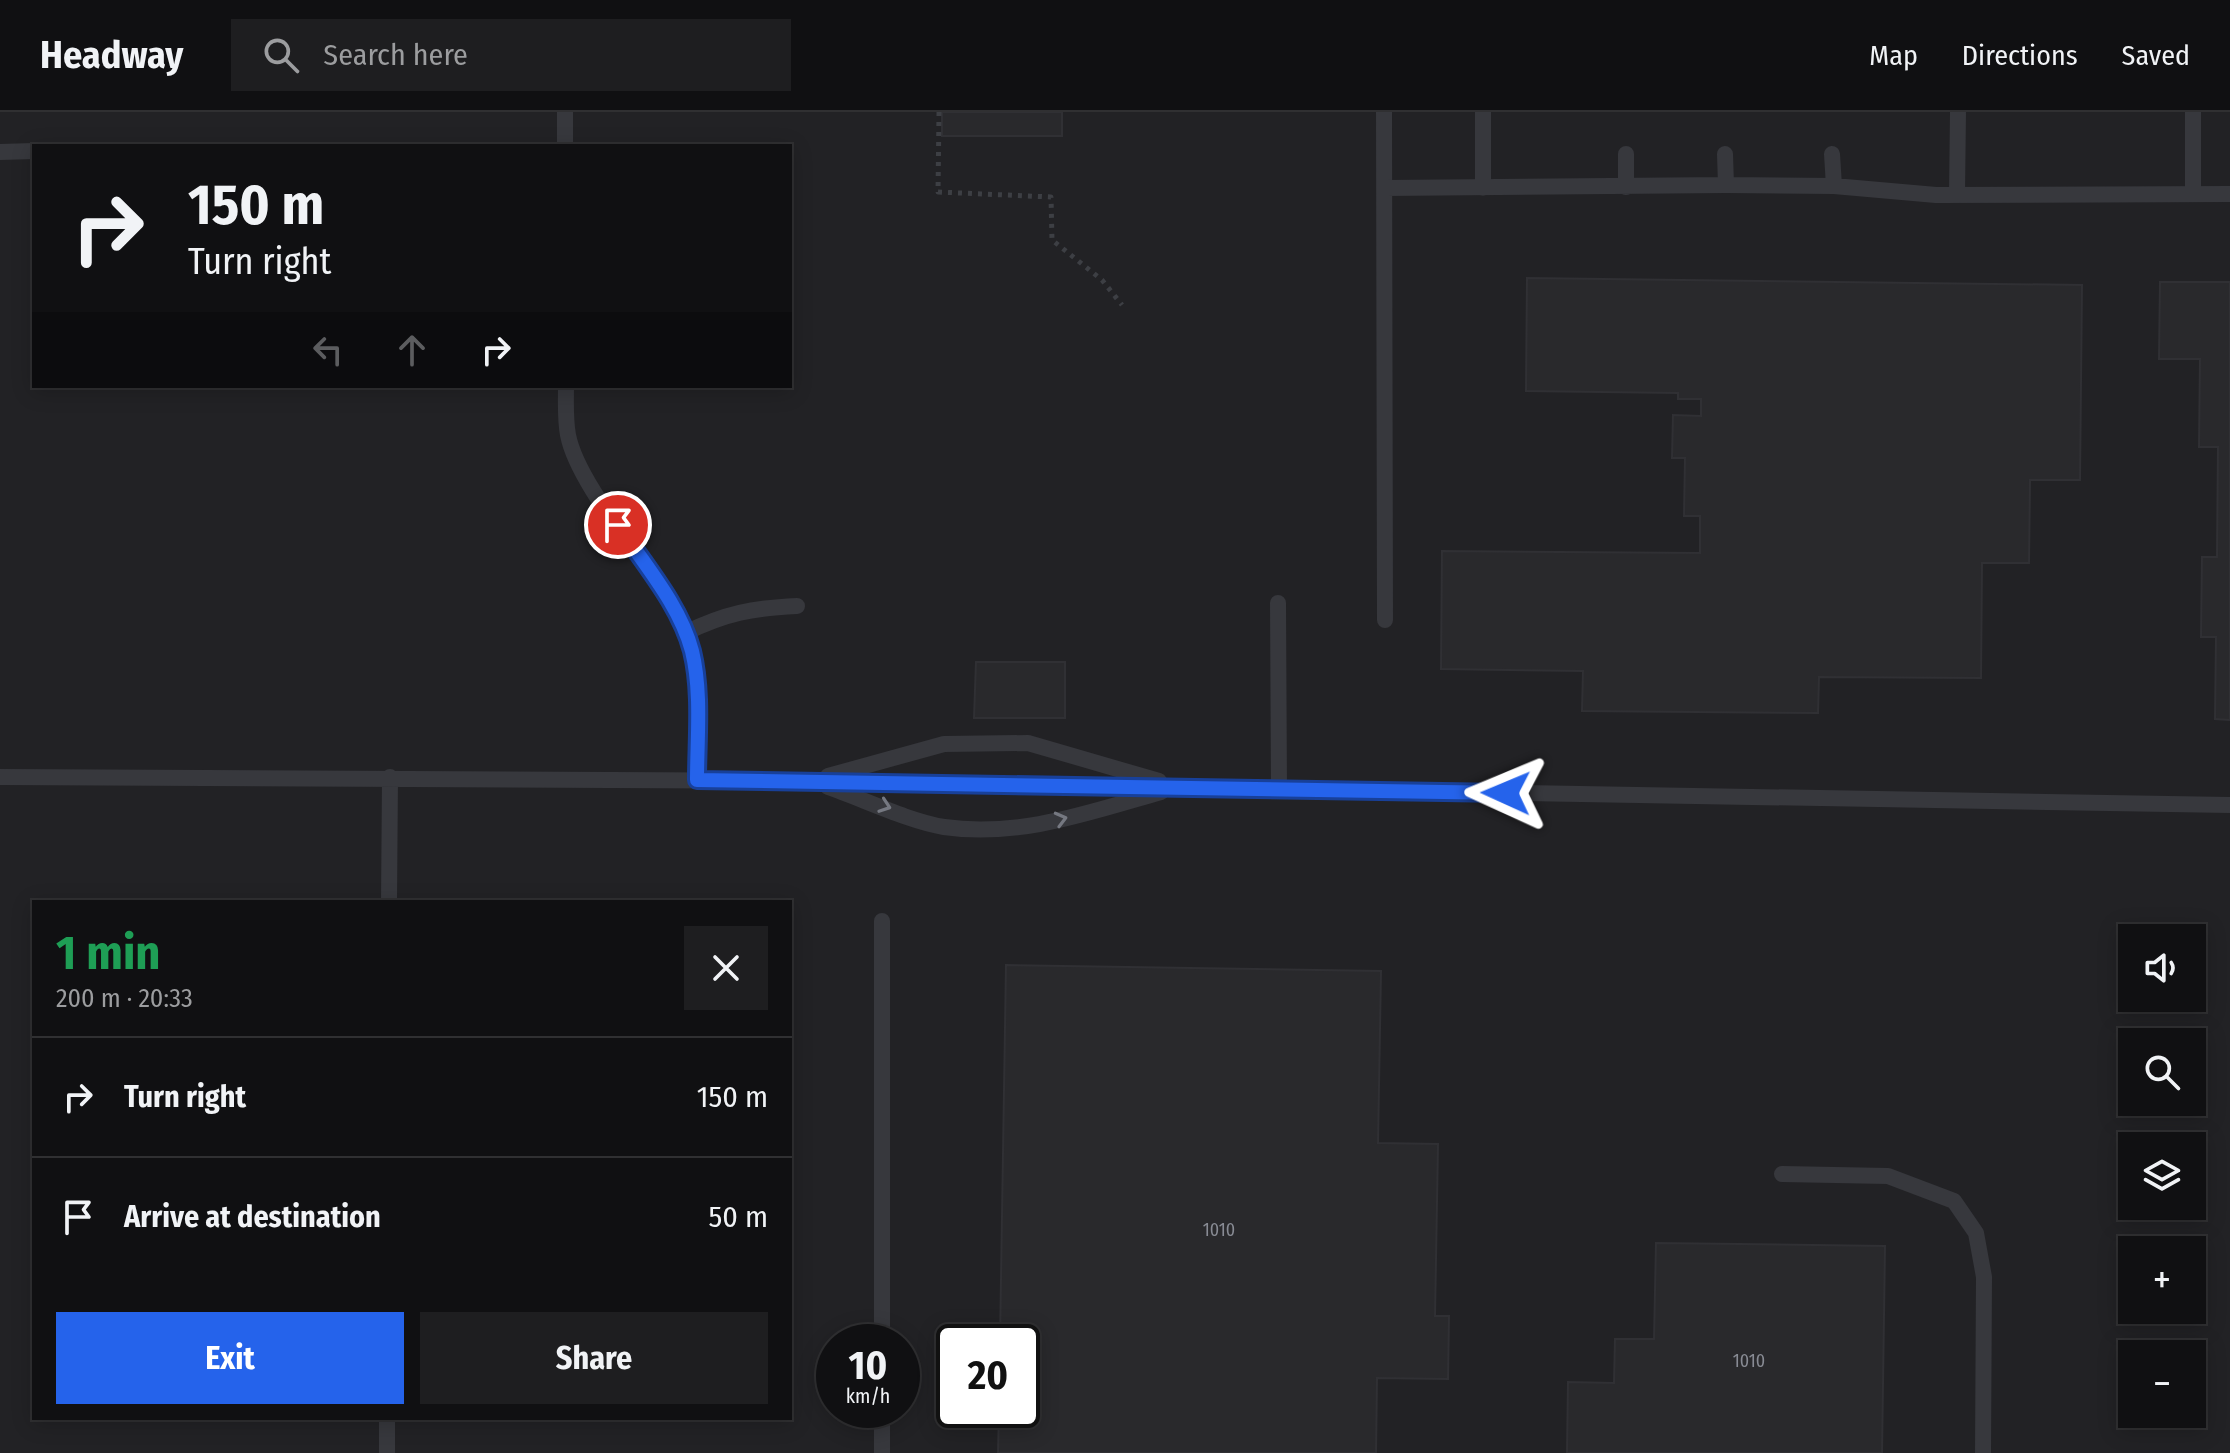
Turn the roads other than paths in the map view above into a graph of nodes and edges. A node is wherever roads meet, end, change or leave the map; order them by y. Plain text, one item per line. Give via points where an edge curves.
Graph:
1 (565, 112) edge
2 (1384, 112) edge
3 (1483, 112) edge
4 (1958, 112) edge
5 (2193, 112) edge
6 (565, 144) edge
7 (32, 151) edge
8 (0, 152) edge
9 (1626, 154) dead end
10 (1725, 154) dead end
11 (1832, 154) dead end
12 (1726, 185) junction
13 (1834, 186) junction
14 (1626, 187) junction
15 (1385, 188) junction
16 (1483, 188) junction
17 (2193, 193) junction
18 (1957, 194) junction
19 (2230, 194) edge
20 (566, 388) edge
21 (1278, 603) dead end
22 (797, 606) dead end
23 (1385, 620) dead end
24 (685, 633) junction
25 (0, 777) edge
26 (390, 777) junction
27 (697, 780) junction
28 (811, 781) junction
29 (1180, 787) junction
30 (1279, 789) junction
31 (2230, 805) edge
32 (389, 900) edge
33 (882, 921) dead end
34 (1782, 1174) dead end
35 (882, 1324) edge
36 (387, 1420) edge
37 (882, 1428) edge
38 (387, 1453) edge
39 (882, 1453) edge
40 (1983, 1453) edge

1 - 6 lane
2 - 15 lane
3 - 16 lane
4 - 18 lane
5 - 17 lane
7 - 8 lane
9 - 14 lane
10 - 12 lane
11 - 13 lane
12 - 13 lane
12 - 14 lane
13 - 18 lane
14 - 16 lane
15 - 16 lane
15 - 23 lane
17 - 18 lane
17 - 19 lane
20 - 24 lane via 569,438 587,478
21 - 30 lane
22 - 24 lane via 721,615
24 - 27 lane via 697,690
25 - 26 lane
26 - 27 lane
26 - 32 lane
27 - 28 lane
28 - 29 lane
28 - 29 lane via 944,744 1028,743
28 -> 29 lane via 943,827 984,828 1028,828
29 - 30 lane
30 - 31 lane
33 - 35 lane
34 - 40 lane via 1888,1176 1954,1201 1976,1233 1984,1277
36 - 38 lane
37 - 39 lane

